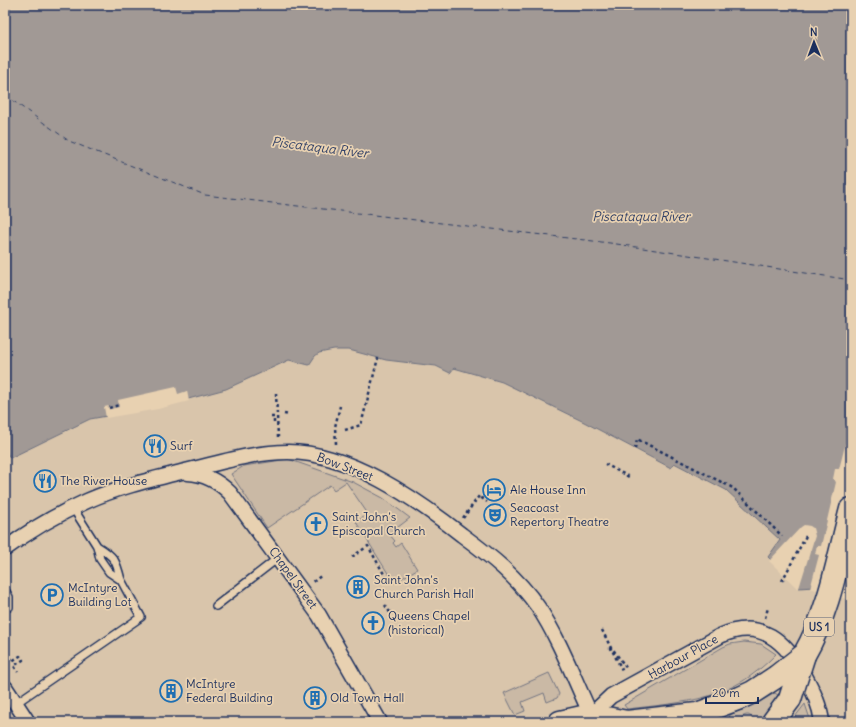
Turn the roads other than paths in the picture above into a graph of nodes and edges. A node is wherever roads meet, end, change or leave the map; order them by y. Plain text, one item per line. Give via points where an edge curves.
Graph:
1 (174, 474) junction
2 (73, 508) junction
3 (851, 508) edge
4 (97, 546) junction
5 (5, 549) edge
6 (278, 558) junction
7 (121, 580) junction
8 (5, 590) edge
9 (5, 606) edge
10 (216, 606) dead end
11 (804, 655) junction
12 (5, 687) edge
13 (16, 703) junction
14 (591, 715) junction
15 (705, 718) edge
16 (28, 722) edge
17 (380, 722) edge
18 (560, 722) edge
19 (773, 722) edge
20 (822, 722) edge

1 - 2 street, Bow Street via 100,496
1 - 6 street, Chapel Street via 189,472 205,475 225,487
1 - 14 street, Bow Street via 272,452 305,453 351,467 402,493 499,563 529,594 548,623
2 - 4 lane
2 - 5 street, Bow Street via 21,537
3 - 11 main road, US 1 via 829,596 819,626
4 - 7 lane via 100,559 109,572
4 - 7 lane via 111,555 118,565
6 - 10 lane
6 - 17 street, Chapel Street via 320,614
7 - 13 lane via 141,617
8 - 9 lane via 9,597 9,608
11 - 15 main road, US 1, bridge via 753,692
11 - 19 main road, US 1, bridge via 790,699
12 - 13 street
13 - 16 street
14 - 15 main road, US 1 via 628,722
14 - 18 main road, US 1
14 - 20 street, Harbour Place via 611,696 728,633 745,629 769,634 797,661 820,709

